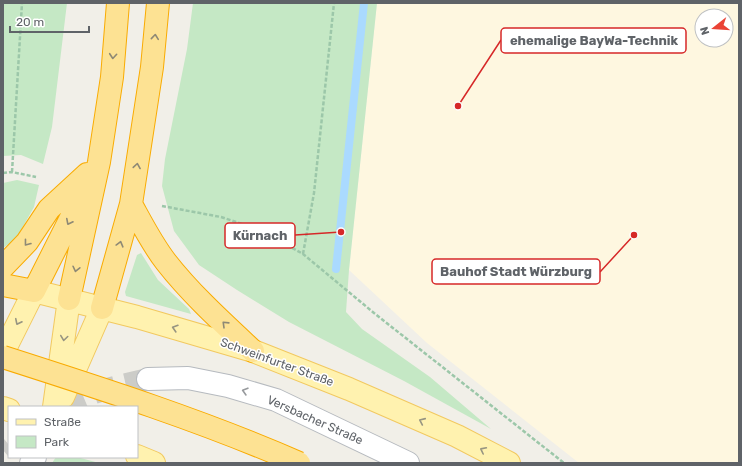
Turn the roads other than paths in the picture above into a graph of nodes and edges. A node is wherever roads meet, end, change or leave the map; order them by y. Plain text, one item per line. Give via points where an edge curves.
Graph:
1 (118, 3) edge
2 (158, 3) edge
3 (99, 162) junction
4 (131, 204) junction
5 (3, 267) edge
6 (3, 285) edge
7 (34, 291) junction
8 (69, 299) junction
9 (102, 308) junction
10 (253, 351) junction
11 (3, 353) edge
12 (3, 357) edge
13 (148, 379) tunnel mouth
14 (54, 406) edge
15 (59, 406) edge
16 (138, 456) edge
17 (154, 463) edge
18 (299, 463) edge
19 (408, 463) edge
20 (509, 463) edge

1 -> 3 highway via 112,77
4 -> 2 highway via 152,67
3 -> 5 highway via 49,209 27,242
3 -> 7 highway
3 -> 8 highway
9 -> 4 highway
10 -> 4 highway via 206,306 166,262
6 - 7 highway
7 - 8 main road, Schweinfurter Straße
7 -> 11 main road
8 - 9 main road, Schweinfurter Straße
8 -> 14 main road
10 -> 9 main road, Schweinfurter Straße
9 - 15 main road
20 -> 10 main road, Schweinfurter Straße via 458,436
12 - 18 highway, bridge via 150,404 245,439
19 -> 13 main road, Versbacher Straße via 276,400 188,378
16 - 17 main road

